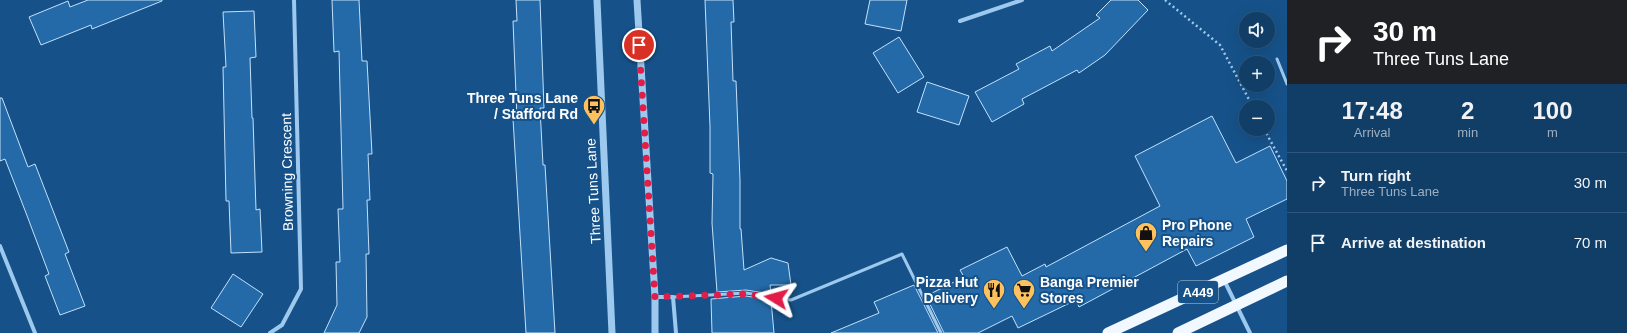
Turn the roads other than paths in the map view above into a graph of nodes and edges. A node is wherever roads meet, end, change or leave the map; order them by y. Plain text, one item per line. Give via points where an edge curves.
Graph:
1 (294, 0) edge
2 (597, 0) edge
3 (636, 0) edge
4 (1022, 0) edge
5 (960, 21) dead end
6 (1277, 60) dead end
7 (1287, 84) edge
8 (0, 246) edge
9 (1287, 250) edge
10 (1224, 280) junction
11 (1287, 281) edge
12 (655, 297) junction
13 (673, 297) junction
14 (1236, 305) junction
15 (35, 333) edge
16 (270, 333) edge
17 (612, 333) edge
18 (655, 333) edge
19 (676, 333) edge
20 (940, 333) edge
21 (1108, 333) edge
22 (1178, 333) edge
23 (1250, 333) edge

1 - 16 street, Browning Crescent via 301,289 282,325
2 - 17 street, Three Tuns Lane
3 - 12 street
4 - 5 street
6 - 7 lane
8 - 15 street
9 - 10 highway, A449
10 - 14 street
10 - 21 highway, A449
11 - 14 highway, A449
12 - 13 street
12 - 18 street
13 - 19 street
13 - 20 lane via 746,294 791,300 902,254
14 - 22 highway, A449
14 - 23 street

